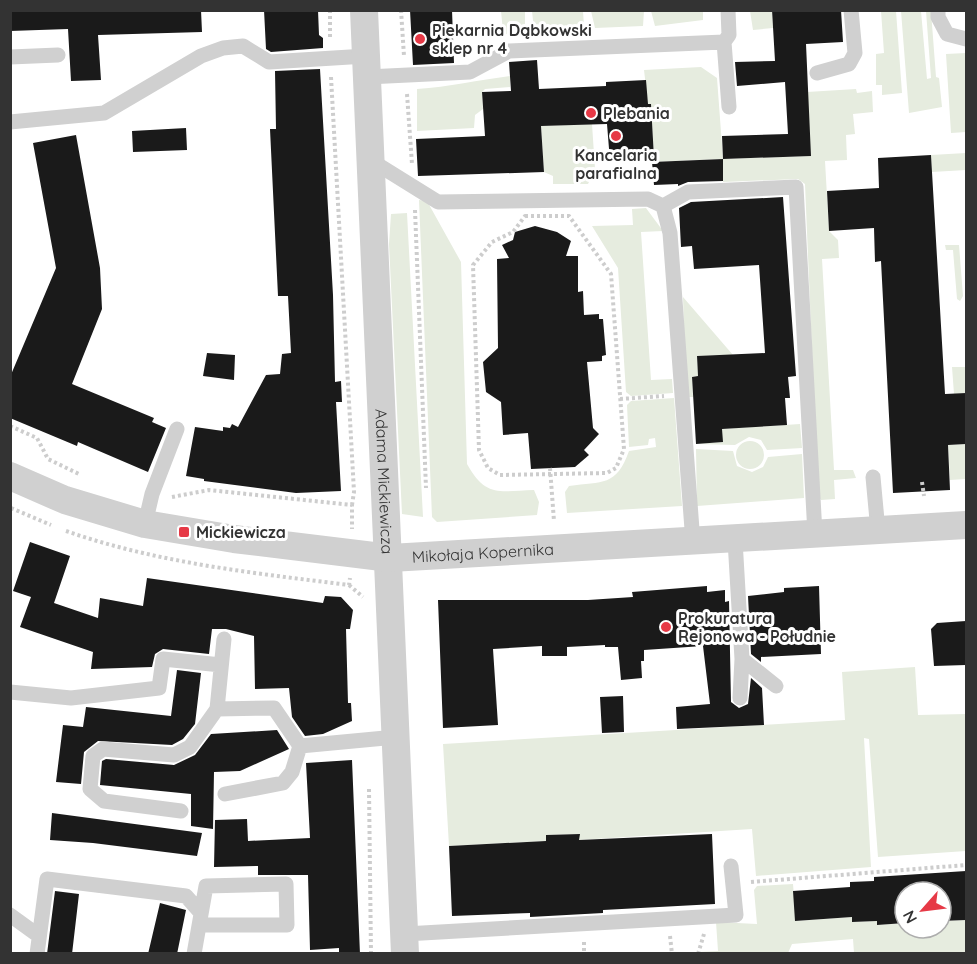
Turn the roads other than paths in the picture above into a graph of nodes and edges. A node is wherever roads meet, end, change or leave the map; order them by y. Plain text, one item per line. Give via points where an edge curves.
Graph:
1 (364, 10) edge
2 (728, 10) edge
3 (851, 10) edge
4 (938, 10) edge
5 (966, 39) edge
6 (724, 42) junction
7 (58, 54) dead end
8 (10, 57) edge
9 (367, 66) junction
10 (816, 73) dead end
11 (729, 107) dead end
12 (10, 122) edge
13 (372, 161) junction
14 (663, 206) junction
15 (177, 429) dead end
16 (10, 476) edge
17 (873, 477) dead end
18 (145, 524) junction
19 (966, 525) edge
20 (878, 531) junction
21 (814, 534) junction
22 (735, 540) junction
23 (693, 543) junction
24 (390, 558) junction
25 (224, 639) dead end
26 (742, 659) junction
27 (221, 666) junction
28 (776, 686) dead end
29 (10, 692) edge
30 (740, 698) dead end
31 (217, 709) junction
32 (396, 737) junction
33 (300, 746) junction
34 (225, 794) dead end
35 (181, 811) dead end
36 (731, 866) dead end
37 (10, 915) edge
38 (200, 919) junction
39 (39, 936) junction
40 (405, 944) edge
41 (37, 954) edge
42 (194, 954) edge

1 - 9 street, Adama Mickiewicza
2 - 6 lane via 729,35
3 - 10 lane via 855,53 849,64
4 - 5 lane via 947,34
6 - 9 lane via 509,51 470,72 405,75
6 - 11 lane
7 - 8 lane
9 - 12 lane via 331,58 269,62 243,46 223,48 201,56 104,113
9 - 13 street, Adama Mickiewicza
13 - 14 lane via 438,202 648,199
13 - 24 street, Adama Mickiewicza
14 - 21 lane via 688,192 796,187
14 - 23 lane via 670,233
15 - 18 lane
16 - 18 street, Mikołaja Kopernika via 65,500
17 - 20 lane
18 - 24 street, Mikołaja Kopernika
19 - 20 street, Mikołaja Kopernika
20 - 21 street, Mikołaja Kopernika
21 - 22 street, Mikołaja Kopernika
22 - 23 street, Mikołaja Kopernika
22 - 26 lane
23 - 24 street, Mikołaja Kopernika
24 - 32 street, Adama Mickiewicza
25 - 27 lane
26 - 28 lane
26 - 30 lane
27 - 29 lane via 163,659 159,688 71,698
27 - 31 lane
31 - 33 lane via 274,708
31 - 35 lane via 190,747 174,755 103,749 93,756 90,789 104,801
32 - 33 lane
32 - 40 street, Adama Mickiewicza
33 - 34 lane via 292,772 283,783
36 - 40 lane via 736,915
37 - 39 lane
38 - 38 lane via 207,886 286,884 287,925
38 - 39 lane via 186,896 47,879
38 - 42 lane
39 - 41 lane

